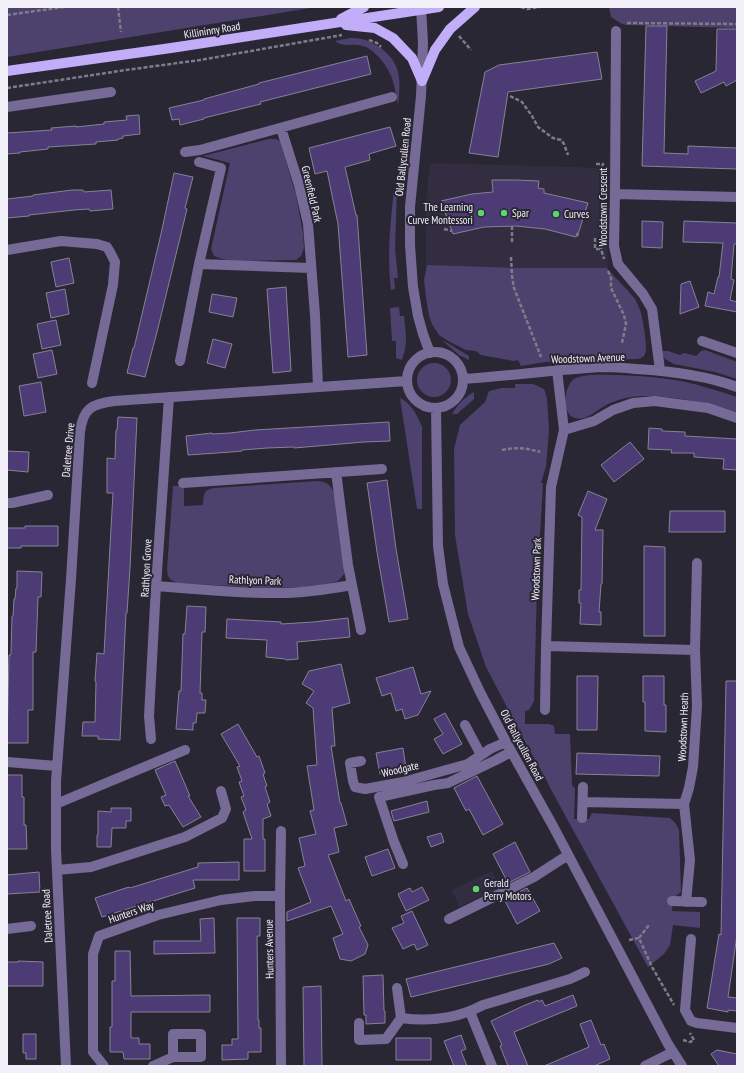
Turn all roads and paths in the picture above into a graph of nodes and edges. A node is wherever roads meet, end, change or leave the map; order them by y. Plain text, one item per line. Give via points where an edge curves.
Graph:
1 (64, 7) edge
2 (118, 7) edge
3 (364, 7) edge
4 (438, 7) edge
5 (475, 7) edge
6 (521, 7) edge
7 (540, 7) edge
8 (421, 8) edge
9 (7, 15) edge
10 (334, 23) junction
11 (627, 23) dead end
12 (737, 24) edge
13 (121, 32) dead end
14 (616, 32) dead end
15 (344, 35) dead end
16 (458, 36) dead end
17 (367, 39) dead end
18 (381, 47) dead end
19 (471, 50) dead end
20 (7, 71) edge
21 (422, 81) junction
22 (7, 88) edge
23 (111, 92) dead end
24 (510, 96) dead end
25 (392, 97) dead end
26 (7, 107) edge
27 (281, 128) junction
28 (185, 152) dead end
29 (568, 155) dead end
30 (199, 162) dead end
31 (596, 164) dead end
32 (600, 164) dead end
33 (615, 194) junction
34 (737, 197) edge
35 (512, 226) dead end
36 (444, 229) dead end
37 (452, 231) dead end
38 (595, 238) dead end
39 (512, 242) dead end
40 (607, 248) dead end
41 (7, 250) edge
42 (512, 257) dead end
43 (199, 264) junction
44 (310, 268) junction
45 (702, 341) dead end
46 (430, 353) junction
47 (737, 353) edge
48 (541, 357) dead end
49 (180, 361) dead end
50 (557, 370) junction
51 (660, 370) junction
52 (463, 379) junction
53 (407, 381) junction
54 (92, 383) dead end
55 (318, 387) junction
56 (737, 387) edge
57 (169, 398) junction
58 (436, 408) junction
59 (737, 418) edge
60 (564, 430) junction
61 (502, 450) dead end
62 (540, 452) dead end
63 (382, 469) dead end
64 (336, 472) junction
65 (183, 484) dead end
66 (48, 495) dead end
67 (7, 503) edge
68 (697, 562) dead end
69 (352, 585) junction
70 (156, 586) junction
71 (361, 630) dead end
72 (546, 646) junction
73 (695, 650) junction
74 (545, 710) dead end
75 (465, 725) dead end
76 (151, 739) dead end
77 (506, 742) junction
78 (185, 750) dead end
79 (512, 752) junction
80 (481, 755) junction
81 (361, 761) dead end
82 (7, 762) edge
83 (57, 766) junction
84 (583, 787) dead end
85 (221, 791) dead end
86 (582, 802) junction
87 (56, 804) junction
88 (684, 804) junction
89 (582, 818) dead end
90 (281, 831) dead end
91 (568, 855) junction
92 (403, 864) dead end
93 (57, 870) junction
94 (280, 896) junction
95 (672, 901) dead end
96 (686, 902) junction
97 (702, 902) dead end
98 (450, 919) dead end
99 (649, 925) dead end
100 (31, 926) dead end
101 (7, 929) edge
102 (639, 938) junction
103 (692, 939) dead end
104 (629, 940) dead end
105 (652, 967) dead end
106 (584, 972) dead end
107 (397, 988) dead end
108 (470, 1012) junction
109 (401, 1018) junction
110 (359, 1023) dead end
111 (737, 1028) edge
112 (683, 1040) dead end
113 (694, 1040) dead end
114 (673, 1052) junction
115 (173, 1057) dead end
116 (66, 1066) edge
117 (104, 1066) edge
118 (153, 1066) edge
119 (281, 1066) edge
120 (492, 1066) edge
121 (645, 1066) edge
122 (682, 1066) edge

1 - 9 path
2 - 13 path
3 - 10 main road
4 - 8 main road, Killininny Road
5 - 21 main road via 450,29 435,50
6 - 7 path
8 - 10 main road, Killininny Road
8 - 21 street, Old Ballycullen Road
10 - 20 main road, Killininny Road
10 - 21 main road via 375,28 393,38 412,58
11 - 12 path
14 - 33 street, Woodstown Crescent
15 - 22 path via 200,60
16 - 19 path
17 - 18 path
21 - 46 street, Old Ballycullen Road via 410,207 410,245 418,316
23 - 26 street
24 - 29 path via 522,102 538,127 553,138 561,140
25 - 27 street
27 - 28 street
27 - 44 street, Greenfield Park via 308,224
30 - 43 street via 221,168
31 - 32 path
33 - 34 street
33 - 51 street, Woodstown Crescent via 614,246 618,264 652,309
35 - 39 path
36 - 37 path
38 - 40 path via 595,249
41 - 54 street via 61,241 96,244 106,247 110,252 115,262 113,285
42 - 48 path via 514,288
43 - 44 street
43 - 49 street
44 - 55 street, Greenfield Park
45 - 47 street
46 - 52 street via 448,356 456,362
46 - 53 street via 415,361 410,368
50 - 51 street, Woodstown Avenue via 607,367
50 - 52 street, Woodstown Avenue
50 - 60 street, Woodstown Park
51 - 56 street, Woodstown Avenue via 718,380
52 - 58 street via 458,396 445,406
53 - 55 street, Daletree Drive
53 - 58 street via 414,399 420,404
55 - 57 street, Daletree Drive
57 - 70 street, Rathlyon Grove
57 - 83 street, Daletree Drive via 95,405 86,413 81,424
58 - 77 street, Old Ballycullen Road via 438,546 443,584 459,647
59 - 60 street via 708,408 655,401 633,403 613,410 594,421
60 - 72 street, Woodstown Park via 551,487
61 - 62 path via 522,448
63 - 64 street
64 - 65 street
64 - 69 street
66 - 67 street
68 - 73 street, Woodstown Heath
69 - 70 street, Rathlyon Park via 283,593
69 - 71 street
70 - 76 street, Rathlyon Grove via 149,716
72 - 73 street
72 - 74 street, Woodstown Park
73 - 88 street, Woodstown Heath via 697,706 693,767
75 - 80 street
77 - 79 street, Old Ballycullen Road
77 - 80 street, Woodgate via 490,748
78 - 87 street
79 - 91 street, Old Ballycullen Road
79 - 92 street via 448,783 379,797
80 - 81 street, Woodgate via 468,764 403,782 365,788 355,787 350,763
82 - 83 street
83 - 87 street, Daletree Road
84 - 86 street
85 - 93 street via 226,809 222,818 185,837 91,867
86 - 88 street
86 - 89 street
87 - 93 street, Daletree Road
88 - 96 street, Woodstown Heath via 690,860
90 - 94 street, Hunters Avenue
91 - 98 street via 534,878
91 - 114 street, Old Ballycullen Road
93 - 116 street, Daletree Road
94 - 117 street, Hunters Way via 221,900 158,915 99,936 93,954 93,1052
94 - 119 street, Hunters Avenue
95 - 96 street
96 - 97 street
99 - 102 path
100 - 101 street
102 - 104 path
102 - 105 path
103 - 111 street via 685,1010 691,1021
106 - 108 street via 570,979 483,1005
107 - 109 street
108 - 109 street via 446,1019
108 - 120 street
109 - 110 street via 386,1039 359,1040
112 - 113 path
114 - 121 street
114 - 122 street, Old Ballycullen Road
115 - 118 street

